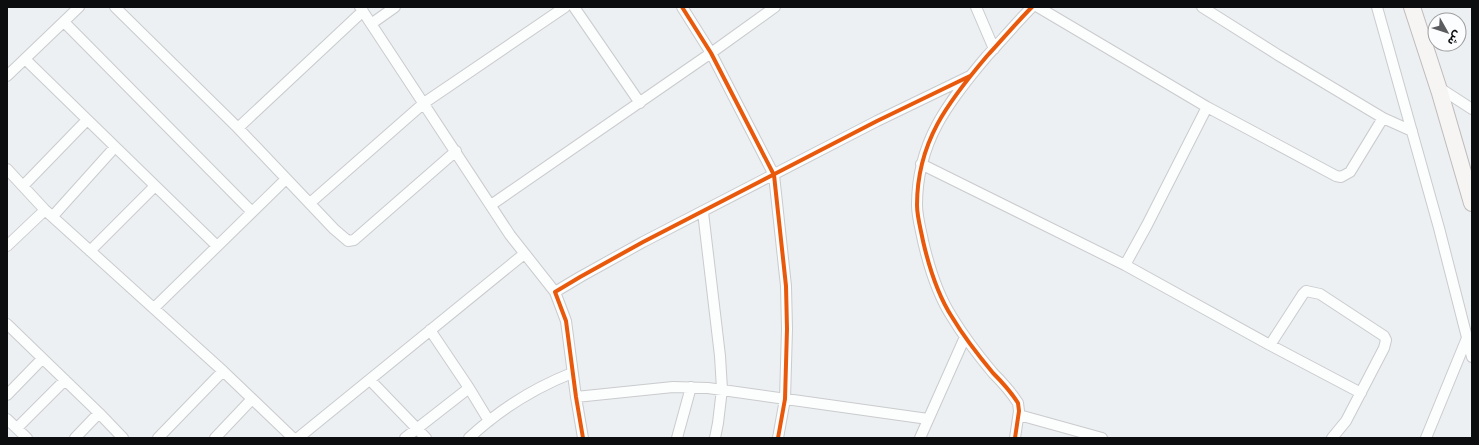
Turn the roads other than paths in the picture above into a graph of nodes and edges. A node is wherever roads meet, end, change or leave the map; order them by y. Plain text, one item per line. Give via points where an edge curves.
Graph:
1 (79, 7) edge
2 (115, 7) edge
3 (395, 7) edge
4 (565, 7) edge
5 (574, 7) edge
6 (682, 7) edge
7 (775, 7) edge
8 (976, 7) edge
9 (1032, 7) edge
10 (1038, 7) edge
11 (1202, 7) edge
12 (1377, 7) edge
13 (1412, 7) edge
14 (361, 9) edge
15 (64, 22) junction
16 (371, 24) junction
17 (994, 49) junction
18 (711, 53) junction
19 (25, 59) junction
20 (7, 76) edge
21 (970, 76) junction
22 (1438, 87) junction
23 (424, 103) junction
24 (640, 103) junction
25 (1207, 107) junction
26 (1472, 109) edge
27 (1383, 118) junction
28 (87, 120) junction
29 (238, 128) junction
30 (1412, 131) junction
31 (115, 147) junction
32 (456, 151) junction
33 (921, 164) junction
34 (7, 169) edge
35 (774, 175) junction
36 (286, 179) junction
37 (1468, 179) edge
38 (23, 186) junction
39 (155, 186) junction
40 (310, 203) junction
41 (1472, 203) edge
42 (491, 205) junction
43 (252, 212) junction
44 (703, 212) junction
45 (49, 213) junction
46 (7, 246) edge
47 (217, 246) junction
48 (90, 251) junction
49 (524, 254) junction
50 (1125, 265) junction
51 (555, 292) junction
52 (154, 308) junction
53 (7, 324) edge
54 (430, 330) junction
55 (964, 337) junction
56 (1466, 338) junction
57 (1270, 345) junction
58 (1472, 357) edge
59 (42, 358) junction
60 (223, 371) junction
61 (572, 373) junction
62 (65, 380) junction
63 (370, 380) junction
64 (691, 387) junction
65 (469, 388) junction
66 (722, 389) junction
67 (1361, 393) junction
68 (7, 395) edge
69 (576, 397) junction
70 (252, 399) junction
71 (785, 399) junction
72 (99, 413) junction
73 (1019, 415) junction
74 (7, 419) edge
75 (928, 419) junction
76 (489, 421) junction
77 (17, 428) junction
78 (417, 429) junction
79 (28, 438) edge
80 (75, 438) edge
81 (123, 438) edge
82 (158, 438) edge
83 (214, 438) edge
84 (293, 438) edge
85 (298, 438) edge
86 (405, 438) edge
87 (426, 438) edge
88 (469, 438) edge
89 (582, 438) edge
90 (677, 438) edge
91 (715, 438) edge
92 (778, 438) edge
93 (920, 438) edge
94 (1015, 438) edge
95 (1102, 438) edge
96 (1332, 438) edge
97 (1426, 438) edge

1 - 15 street
2 - 29 street
3 - 16 street
4 - 23 street
5 - 24 street
6 - 18 street
7 - 18 street
8 - 17 street
9 - 17 street
10 - 25 street
11 - 27 street
12 - 30 street
13 - 22 main road
14 - 16 street
14 - 29 street
15 - 19 street
15 - 43 street
16 - 23 street
17 - 21 street
18 - 24 street
18 - 35 street
19 - 20 street
19 - 28 street
21 - 33 street via 942,114 928,142
21 - 35 street
22 - 26 street
22 - 37 main road
23 - 32 street
23 - 40 street
24 - 42 street
25 - 27 street via 1319,168 1341,177 1352,168
25 - 50 street
27 - 30 street
28 - 31 street
28 - 38 street
29 - 36 street
30 - 56 street
31 - 39 street
31 - 45 street
32 - 40 street via 351,241 344,238
32 - 42 street
33 - 50 street
33 - 55 street via 917,207 926,252 938,291
34 - 38 street
35 - 44 street
35 - 71 street via 786,286
36 - 40 street
36 - 43 street
37 - 41 main road
38 - 45 street
39 - 47 street
39 - 48 street
42 - 49 street
43 - 47 street
44 - 51 street via 643,242
44 - 66 street
45 - 46 street
45 - 48 street
47 - 52 street
48 - 52 street
49 - 51 street
49 - 54 street
50 - 57 street
51 - 61 street via 566,321
52 - 60 street
53 - 59 street
54 - 63 street
54 - 65 street
55 - 73 street via 1015,399
55 - 75 street
56 - 58 street
56 - 97 street
57 - 67 street
57 - 67 street via 1305,292 1320,294 1386,338 1384,348
59 - 62 street
59 - 68 street
60 - 70 street
60 - 82 street
61 - 69 street
61 - 76 street via 524,396
62 - 72 street
62 - 77 street
63 - 78 street
63 - 85 street
64 - 66 street
64 - 69 street
64 - 90 street
65 - 76 street
65 - 78 street
66 - 71 street
66 - 91 street
67 - 96 street via 1346,421
69 - 89 street
70 - 83 street
70 - 84 street
71 - 75 street
71 - 92 street
72 - 80 street
72 - 81 street
73 - 94 street
73 - 95 street
74 - 77 street
75 - 93 street
76 - 88 street
77 - 79 street
78 - 86 street
78 - 87 street

